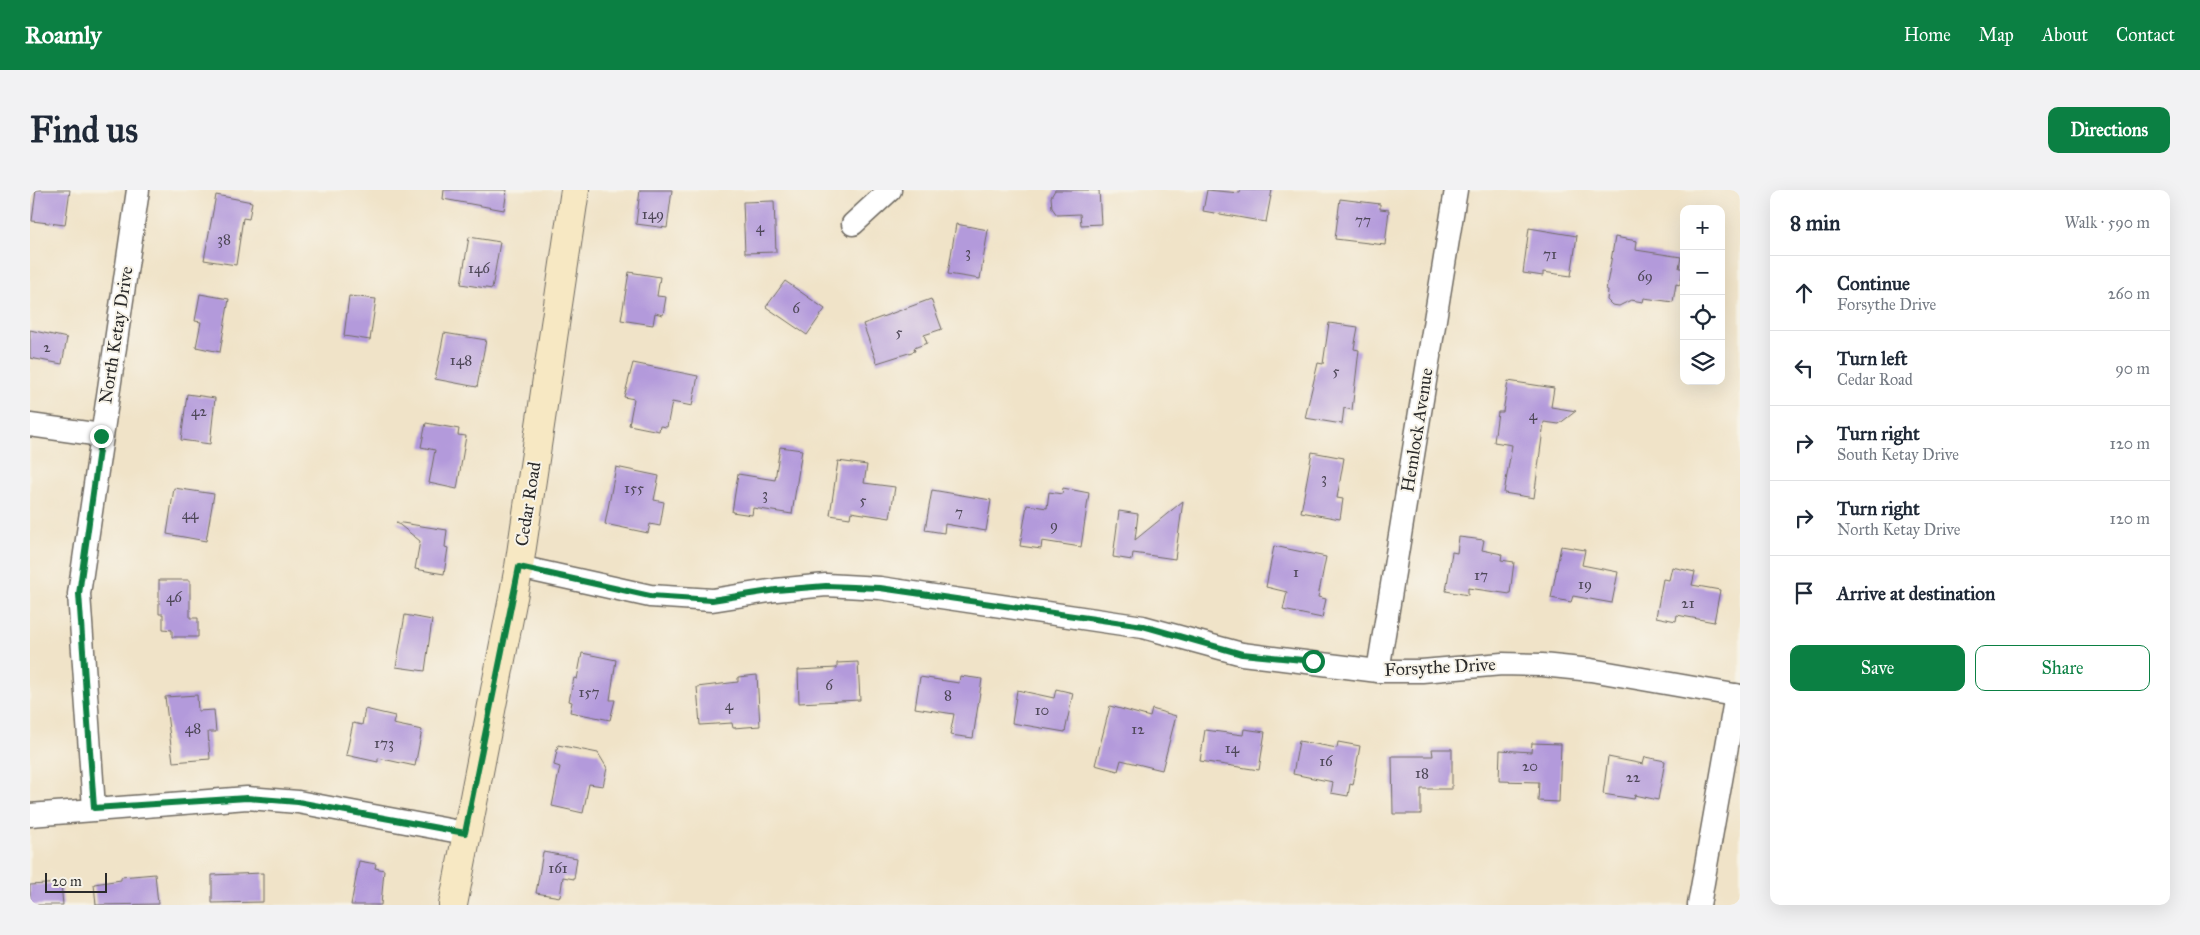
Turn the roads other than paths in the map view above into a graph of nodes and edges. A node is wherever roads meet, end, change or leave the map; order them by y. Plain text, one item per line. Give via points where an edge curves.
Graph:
1 (138, 190) edge
2 (575, 190) edge
3 (890, 190) edge
4 (1456, 190) edge
5 (853, 224) dead end
6 (30, 425) edge
7 (101, 436) junction
8 (519, 567) junction
9 (1378, 671) junction
10 (1738, 696) edge
11 (94, 808) junction
12 (30, 815) edge
13 (465, 833) junction
14 (453, 905) edge
15 (1699, 905) edge

1 - 7 street, North Ketay Drive
2 - 8 street, Cedar Road
3 - 5 street
4 - 9 street, Hemlock Avenue
6 - 7 street
7 - 11 street, North Ketay Drive via 79,594
8 - 9 street, Forsythe Drive via 650,596 712,600 826,586 880,588 1143,626 1242,654
8 - 13 street, Cedar Road
9 - 10 street, Forsythe Drive via 1542,665 1591,670
10 - 15 street
11 - 12 street
11 - 13 street via 247,798 298,802
13 - 14 street, Cedar Road

